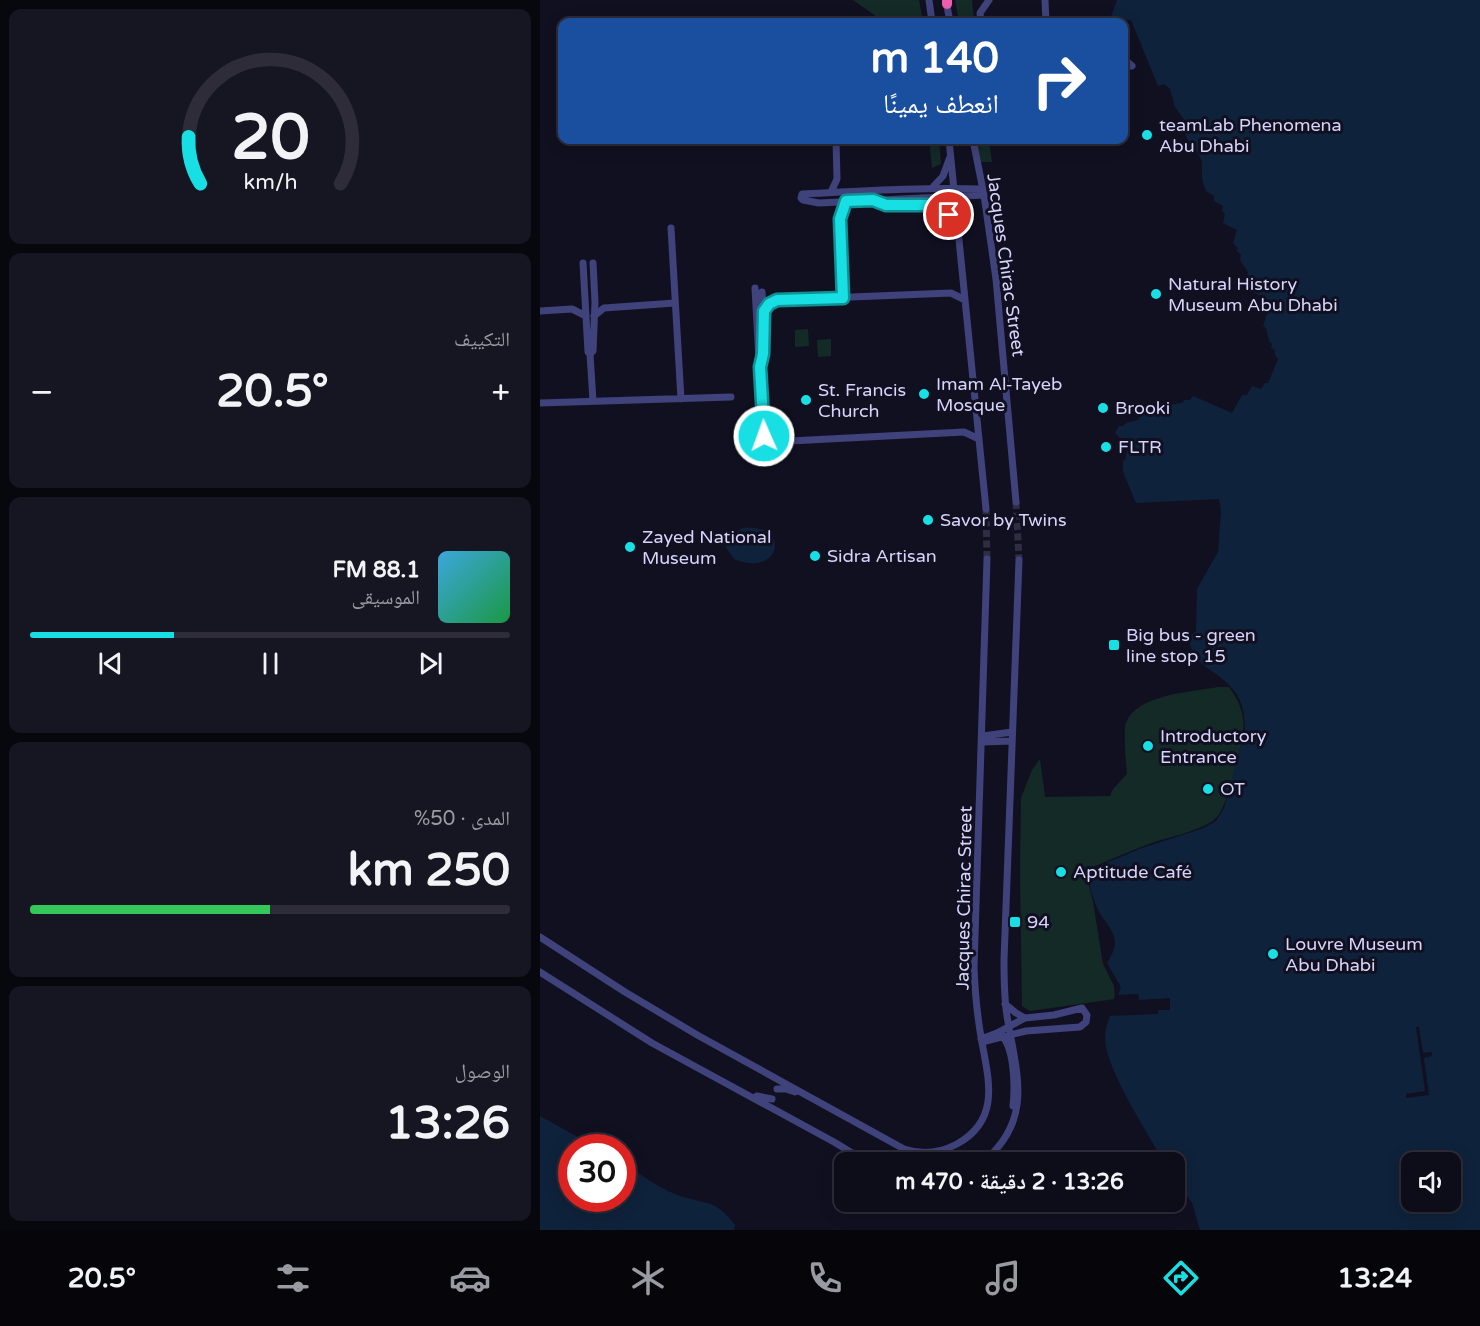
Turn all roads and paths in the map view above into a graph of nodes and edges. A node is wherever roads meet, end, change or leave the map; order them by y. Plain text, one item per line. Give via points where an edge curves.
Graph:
1 (929, 0) edge
2 (989, 0) edge
3 (1045, 0) edge
4 (947, 1) edge
5 (931, 18) edge
6 (949, 18) edge
7 (981, 18) edge
8 (1046, 18) edge
9 (1128, 62) edge
10 (1132, 66) dead end
11 (836, 144) edge
12 (950, 144) edge
13 (973, 144) edge
14 (951, 154) junction
15 (837, 174) junction
16 (932, 188) junction
17 (954, 188) junction
18 (850, 191) junction
19 (831, 192) junction
20 (983, 192) junction
21 (955, 196) junction
22 (873, 200) junction
23 (846, 201) junction
24 (832, 202) junction
25 (840, 219) junction
26 (958, 224) junction
27 (671, 228) dead end
28 (583, 263) dead end
29 (593, 263) dead end
30 (963, 284) junction
31 (755, 288) dead end
32 (951, 293) junction
33 (843, 298) junction
34 (585, 300) junction
35 (777, 300) junction
36 (965, 300) junction
37 (595, 302) junction
38 (675, 303) junction
39 (604, 308) junction
40 (572, 309) junction
41 (540, 311) edge
42 (764, 311) junction
43 (586, 316) junction
44 (594, 316) junction
45 (590, 354) junction
46 (760, 367) junction
47 (730, 397) dead end
48 (681, 399) junction
49 (593, 401) junction
50 (540, 403) edge
51 (977, 422) junction
52 (964, 432) junction
53 (979, 439) junction
54 (1016, 502) tunnel mouth
55 (986, 509) tunnel mouth
56 (987, 559) tunnel mouth
57 (1019, 560) tunnel mouth
58 (1012, 732) junction
59 (983, 739) junction
60 (1012, 741) junction
61 (540, 937) edge
62 (540, 942) edge
63 (590, 970) junction
64 (540, 972) edge
65 (1005, 1004) junction
66 (1054, 1016) junction
67 (1025, 1018) junction
68 (1009, 1026) junction
69 (1053, 1029) junction
70 (994, 1037) junction
71 (700, 1070) junction
72 (782, 1081) junction
73 (777, 1089) junction
74 (772, 1099) junction
75 (768, 1107) junction
76 (848, 1117) junction
77 (849, 1152) edge
78 (992, 1152) edge

1 - 5 street
2 - 7 street
3 - 8 street
4 - 6 street
9 - 10 street
11 - 15 street
12 - 14 street
13 - 20 street, Jacques Chirac Street
14 - 16 street via 943,176
14 - 17 street
15 - 18 street
15 - 19 street
16 - 17 street
16 - 18 street
17 - 20 street
17 - 21 street
18 - 19 street
19 - 24 street via 801,197 805,201
20 - 21 street
20 - 54 street, Jacques Chirac Street via 996,279
21 - 22 street
21 - 26 street
22 - 23 street
22 - 26 street via 886,205 932,206
23 - 24 street
23 - 25 street
24 - 25 street
25 - 33 street
26 - 30 street
27 - 38 street
28 - 34 street
29 - 37 street
30 - 32 street
30 - 36 street
31 - 46 street
32 - 33 street
32 - 36 street
33 - 35 street
34 - 40 street
34 - 43 street
35 - 42 street
35 - 42 street via 762,292
36 - 51 street
37 - 39 street
37 - 44 street
38 - 39 street
38 - 48 street
39 - 44 street
40 - 41 street
40 - 43 street
42 - 46 street
43 - 45 street
44 - 45 street
45 - 49 street
46 - 52 street via 763,433 769,441
47 - 48 street
48 - 49 street
49 - 50 street
51 - 52 street
51 - 53 street
52 - 53 street
53 - 55 street
56 - 59 street, Jacques Chirac Street
57 - 58 street, Jacques Chirac Street
58 - 59 street
58 - 60 street, Jacques Chirac Street
59 - 60 street
59 - 70 street, Jacques Chirac Street via 975,991
60 - 65 street, Jacques Chirac Street
61 - 63 street, Jacques Chirac Street
62 - 63 street via 577,967
63 - 72 street, Jacques Chirac Street
64 - 71 street
65 - 67 street
65 - 68 street, Jacques Chirac Street
66 - 67 street
66 - 69 street
66 - 69 street via 1082,1008 1088,1017 1080,1027
67 - 68 street
68 - 70 street, Jacques Chirac Street
68 - 70 street
69 - 70 street
70 - 76 street, Jacques Chirac Street via 987,1108 973,1132 956,1145 931,1153 910,1151
70 - 78 street, Jacques Chirac Street via 1019,1083 1013,1121
71 - 74 street via 720,1076 758,1097
71 - 75 street
72 - 73 street
72 - 76 street, Jacques Chirac Street
73 - 74 street
73 - 76 street via 789,1090
74 - 75 street
75 - 77 street

